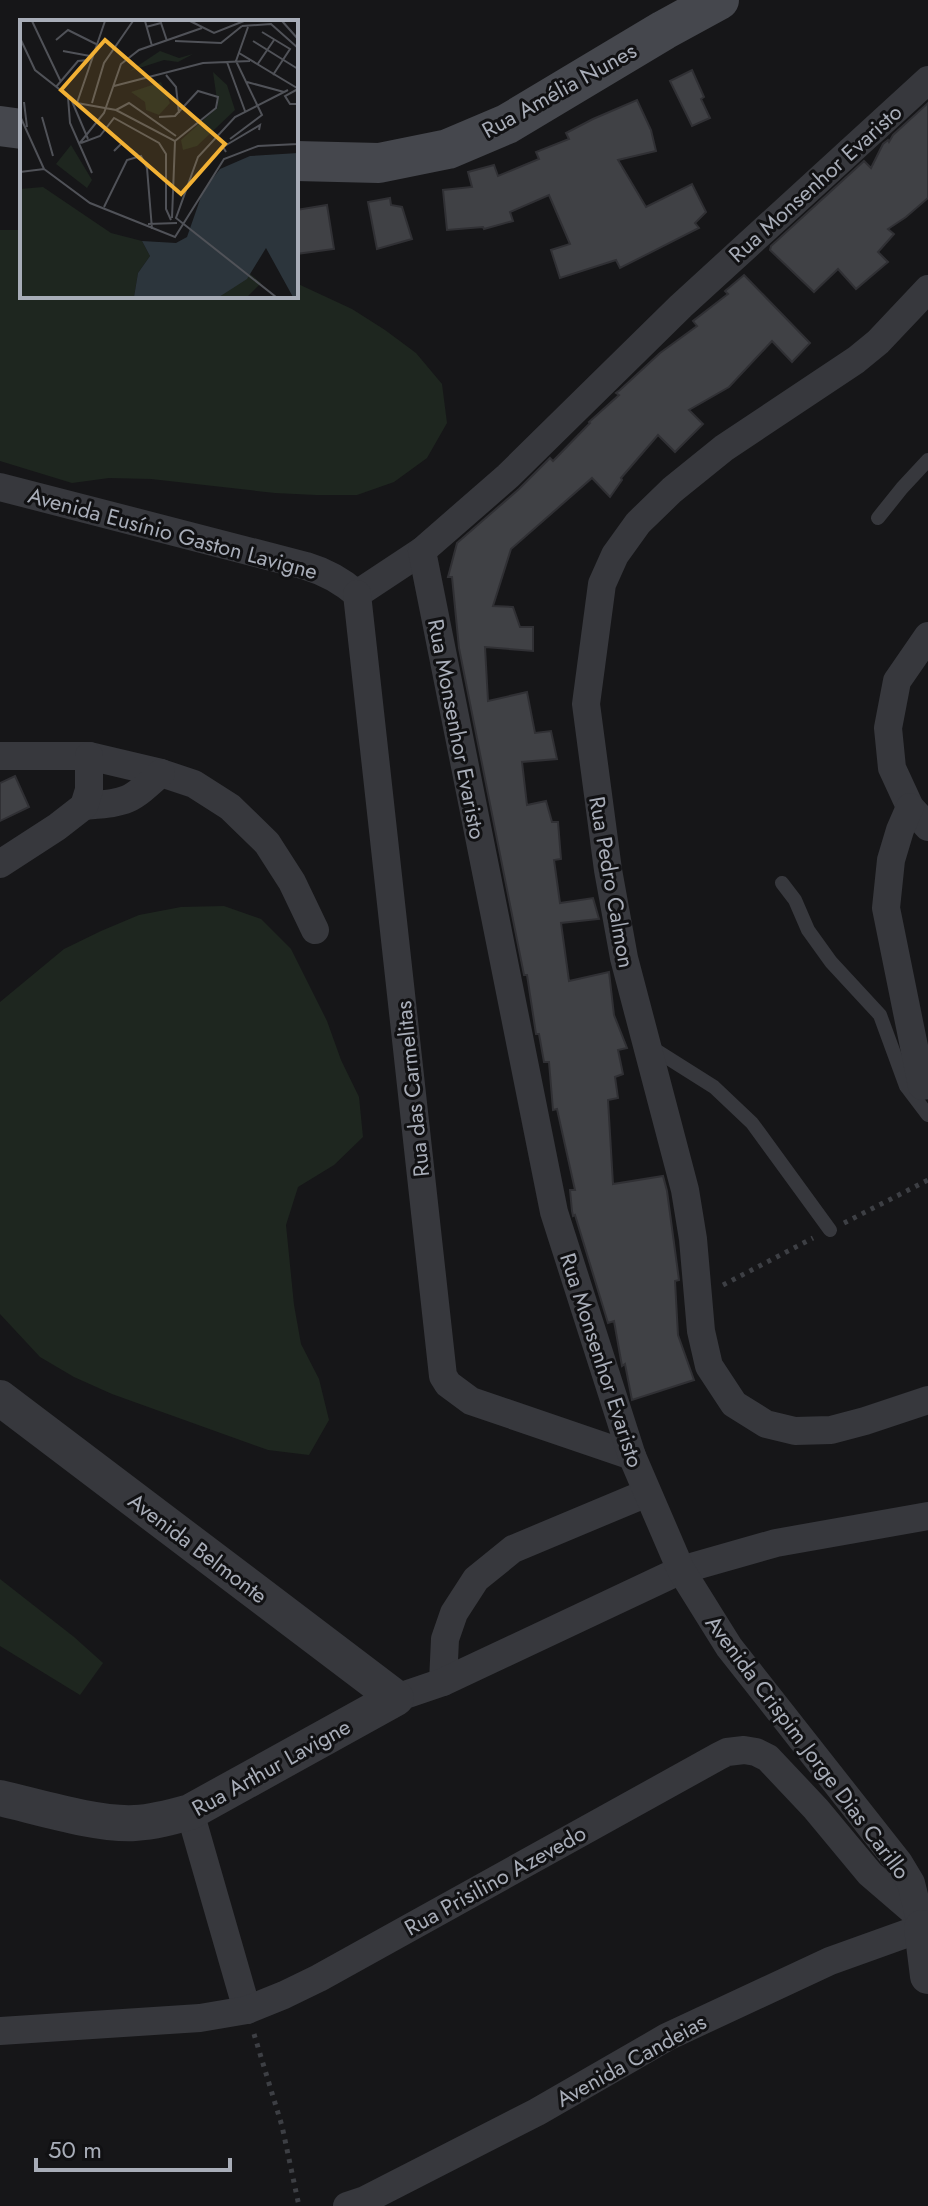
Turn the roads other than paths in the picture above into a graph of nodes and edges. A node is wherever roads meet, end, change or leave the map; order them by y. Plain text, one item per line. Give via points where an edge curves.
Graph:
1 (719, 0) edge
2 (928, 80) edge
3 (0, 126) edge
4 (20, 129) edge
5 (298, 161) edge
6 (928, 289) edge
7 (928, 460) edge
8 (0, 487) edge
9 (878, 518) dead end
10 (422, 551) junction
11 (357, 594) junction
12 (928, 636) edge
13 (0, 756) edge
14 (89, 756) junction
15 (161, 773) junction
16 (84, 806) junction
17 (919, 817) edge
18 (0, 864) edge
19 (782, 883) dead end
20 (315, 930) dead end
21 (645, 1043) junction
22 (925, 1085) edge
23 (928, 1115) edge
24 (830, 1230) dead end
25 (0, 1398) edge
26 (928, 1400) edge
27 (632, 1456) junction
28 (647, 1493) junction
29 (928, 1516) edge
30 (681, 1570) junction
31 (443, 1682) junction
32 (396, 1698) junction
33 (0, 1798) edge
34 (190, 1812) junction
35 (921, 1922) junction
36 (928, 1976) edge
37 (247, 2010) junction
38 (0, 2031) edge
39 (360, 2204) edge

1 - 5 main road, Rua Amélia Nunes via 507,124 448,149 379,163
2 - 10 street, Rua Monsenhor Evaristo
3 - 4 main road
6 - 21 street, Rua Pedro Calmon via 856,360 724,448 672,490 638,523 602,584 586,704 608,870
7 - 9 lane
8 - 11 street, Avenida Eusínio Gaston Lavigne via 306,566
10 - 11 street
10 - 27 street, Rua Monsenhor Evaristo via 554,1212
11 - 27 street, Rua das Carmelitas via 443,1376 471,1401
12 - 17 street via 897,681 888,728 892,768
13 - 14 street
14 - 15 street
14 - 16 street
15 - 16 street via 121,803
15 - 20 street via 218,799 267,843
16 - 18 street
17 - 22 street via 900,830 886,908
19 - 23 lane via 831,962 880,1015 906,1086
21 - 24 lane via 714,1087 752,1123
21 - 26 street, Rua Pedro Calmon via 685,1190 709,1366 734,1404 766,1424 795,1431 831,1430
25 - 32 street, Avenida Belmonte
27 - 28 street, Rua Monsenhor Evaristo
28 - 30 street, Rua Monsenhor Evaristo
28 - 31 street via 513,1549 476,1579 445,1639
29 - 30 street via 776,1543
30 - 31 street
30 - 35 street, Avenida Crispim Jorge Dias Carillo via 729,1647 899,1863 911,1883
31 - 32 street
32 - 34 street, Rua Arthur Lavigne
33 - 34 street, Rua Arthur Lavigne via 132,1823
34 - 37 street
35 - 36 street, Avenida Crispim Jorge Dias Carillo
35 - 37 street, Rua Prisilino Azevedo via 870,1874 768,1758 744,1750 719,1756 319,1978
35 - 39 street, Avenida Candeias via 667,2037
37 - 38 street, Rua Prisilino Azevedo

